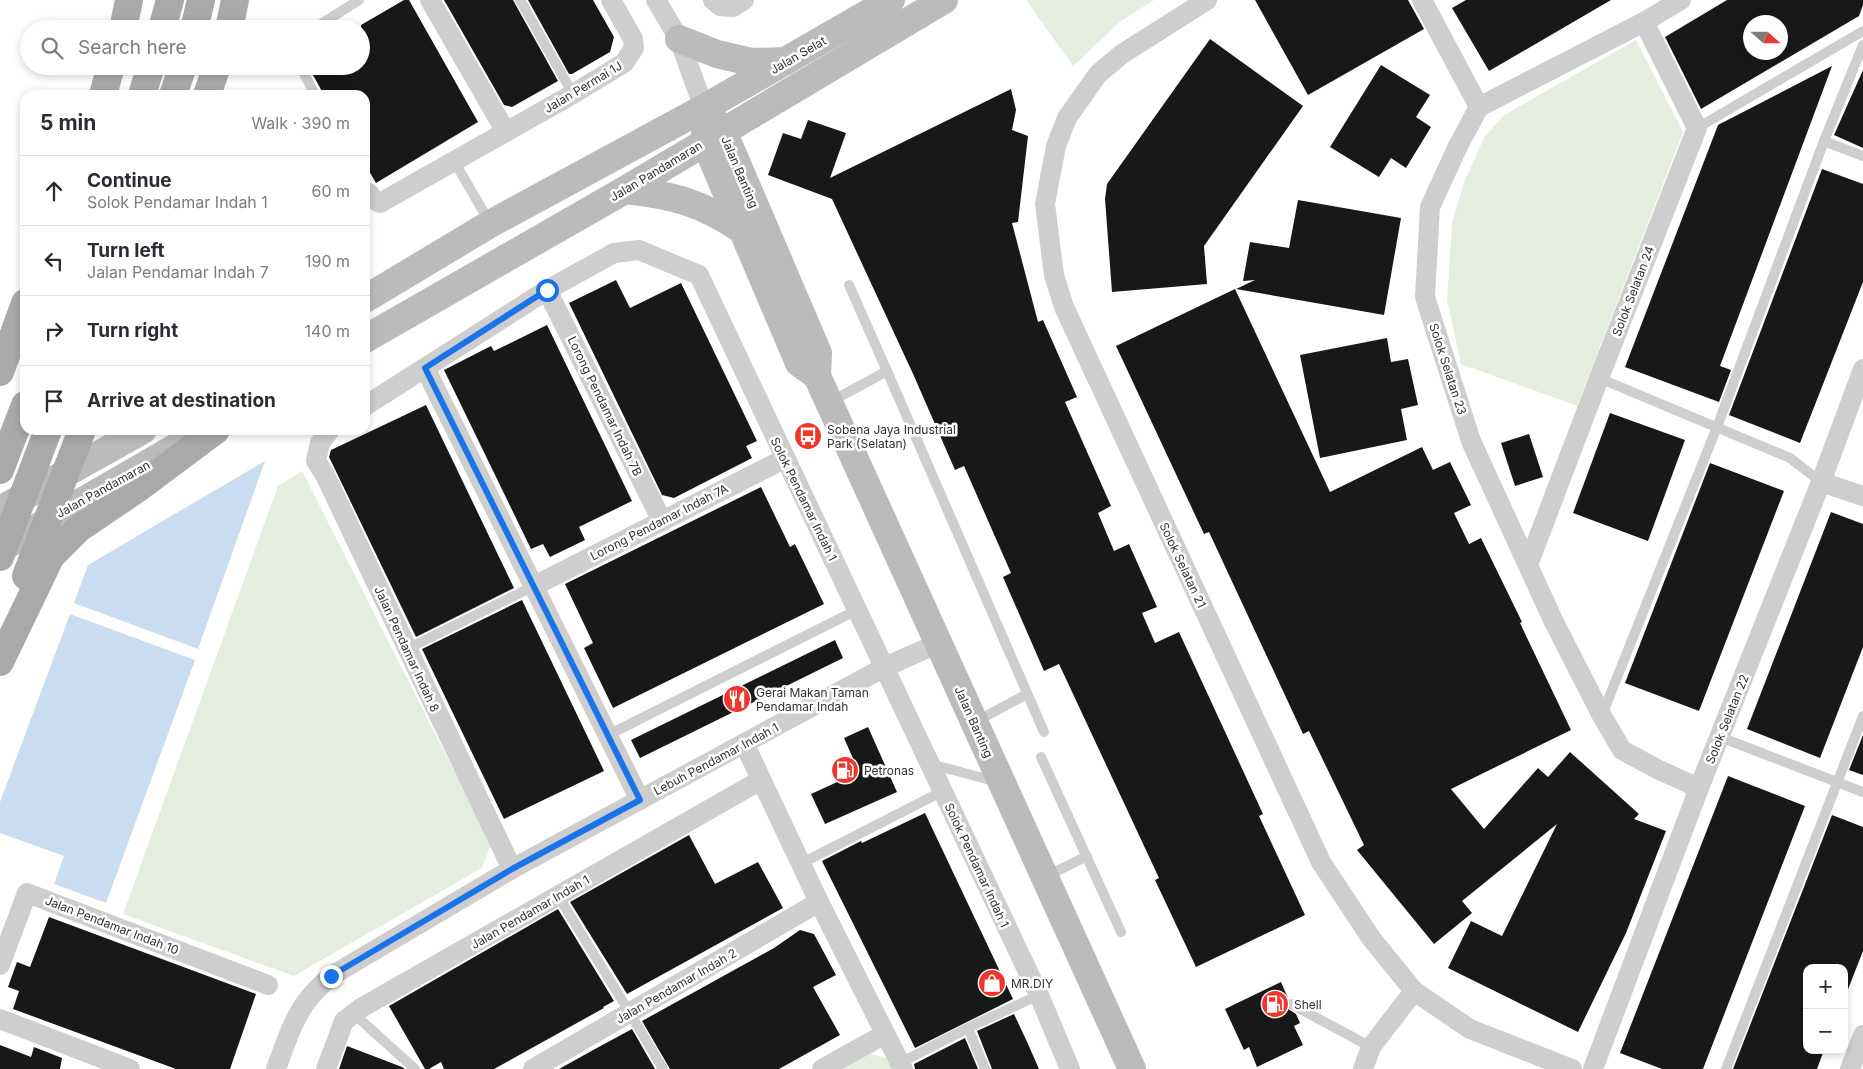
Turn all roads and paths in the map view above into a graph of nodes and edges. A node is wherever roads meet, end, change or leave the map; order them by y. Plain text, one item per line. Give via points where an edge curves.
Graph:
1 (129, 0) edge
2 (170, 0) edge
3 (201, 0) edge
4 (235, 0) edge
5 (360, 0) edge
6 (430, 0) edge
7 (520, 0) edge
8 (611, 0) edge
9 (656, 0) edge
10 (713, 0) edge
11 (744, 0) edge
12 (891, 0) edge
13 (944, 0) edge
14 (1207, 0) edge
15 (1422, 0) edge
16 (1681, 0) edge
17 (346, 4) edge
18 (125, 20) edge
19 (164, 20) edge
20 (196, 20) edge
21 (231, 20) edge
22 (325, 20) edge
23 (1644, 22) junction
24 (1863, 31) edge
25 (679, 39) junction
26 (1863, 45) edge
27 (788, 61) junction
28 (109, 75) edge
29 (148, 75) edge
30 (180, 75) edge
31 (214, 75) edge
32 (305, 75) edge
33 (105, 90) edge
34 (144, 90) edge
35 (175, 90) edge
36 (209, 90) edge
37 (312, 90) edge
38 (573, 94) junction
39 (1479, 106) junction
40 (704, 108) junction
41 (1697, 128) junction
42 (506, 132) junction
43 (714, 137) junction
44 (1824, 140) junction
45 (1863, 156) edge
46 (454, 162) junction
47 (625, 190) junction
48 (370, 194) edge
49 (490, 224) junction
50 (742, 230) junction
51 (850, 285) dead end
52 (547, 290) junction
53 (370, 297) edge
54 (20, 317) edge
55 (370, 336) edge
56 (425, 368) junction
57 (1863, 369) edge
58 (887, 371) junction
59 (0, 372) edge
60 (817, 376) junction
61 (1599, 378) junction
62 (370, 403) edge
63 (830, 403) junction
64 (20, 418) edge
65 (1717, 428) junction
66 (46, 435) edge
67 (80, 435) edge
68 (134, 435) edge
69 (197, 435) edge
70 (209, 435) edge
71 (326, 435) edge
72 (0, 438) edge
73 (784, 459) junction
74 (0, 470) edge
75 (65, 474) junction
76 (1820, 482) junction
77 (26, 495) junction
78 (1863, 496) edge
79 (0, 510) edge
80 (47, 520) junction
81 (662, 521) junction
82 (0, 549) edge
83 (0, 557) edge
84 (1528, 565) junction
85 (534, 586) junction
86 (857, 610) junction
87 (0, 643) edge
88 (939, 643) junction
89 (407, 648) junction
90 (0, 662) edge
91 (884, 667) junction
92 (1027, 694) junction
93 (1602, 716) junction
94 (1863, 716) edge
95 (974, 722) junction
96 (1044, 732) dead end
97 (608, 736) junction
98 (1720, 737) junction
99 (744, 743) junction
100 (1041, 757) dead end
101 (930, 764) junction
102 (761, 780) junction
103 (1002, 782) junction
104 (1838, 782) junction
105 (1699, 788) junction
106 (943, 791) junction
107 (1863, 792) edge
108 (640, 800) junction
109 (1086, 856) junction
110 (802, 863) junction
111 (512, 869) junction
112 (1045, 877) junction
113 (558, 896) junction
114 (819, 902) junction
115 (1121, 932) dead end
116 (0, 965) edge
117 (268, 984) dead end
118 (1414, 991) junction
119 (1038, 995) junction
120 (1291, 1004) dead end
121 (630, 1012) junction
122 (354, 1014) junction
123 (0, 1019) edge
124 (968, 1028) junction
125 (885, 1034) junction
126 (1863, 1036) edge
127 (1371, 1047) junction
128 (100, 1064) edge
129 (902, 1066) edge
130 (130, 1069) edge
131 (276, 1069) edge
132 (326, 1069) edge
133 (415, 1069) edge
134 (533, 1069) edge
135 (662, 1069) edge
136 (822, 1069) edge
137 (985, 1069) edge
138 (1070, 1069) edge
139 (1132, 1069) edge
140 (1363, 1069) edge
141 (1572, 1069) edge
142 (1594, 1069) edge
143 (1726, 1069) edge
144 (1850, 1069) edge

1 - 18 main road
2 - 19 main road
3 - 20 main road
4 - 21 main road
5 - 17 lane
6 - 42 street
7 - 38 lane
8 - 38 street, Jalan Permai 1J via 633,39 634,48 624,63
9 - 25 street
10 - 11 street via 720,6 733,7
12 - 27 main road, Jalan Selat
13 - 43 main road, Jalan Pandamaran
14 - 118 street, Solok Selatan 21 via 1122,54 1098,74 1067,118 1056,146 1045,204 1054,275 1064,307 1321,862 1370,938
15 - 39 street
16 - 23 street
17 - 22 lane
23 - 39 street
23 - 41 street
24 - 41 lane
25 - 27 main road via 717,54 752,62
25 - 40 street
26 - 44 lane
27 - 40 main road, Jalan Selat
28 - 33 main road
29 - 34 main road
30 - 35 main road
31 - 36 main road
32 - 37 lane
38 - 42 street, Jalan Permai 1J
39 - 84 street, Solok Selatan 23 via 1430,207 1425,297 1471,441
40 - 43 main road, Jalan Banting
40 - 49 main road
41 - 61 street, Solok Selatan 24
42 - 46 street, Jalan Permai 1J
43 - 47 main road, Jalan Pandamaran
43 - 50 main road, Jalan Banting
43 - 60 main road, Jalan Banting via 818,353
44 - 45 lane
44 - 65 lane
46 - 48 street, Jalan Permai 1J via 380,203
46 - 49 lane
47 - 50 main road via 659,193 692,202
47 - 55 main road, Jalan Pandamaran
49 - 53 main road
50 - 60 main road, Jalan Banting via 799,363
51 - 58 lane
52 - 56 street, Solok Pendamar Indah 1
52 - 73 street, Solok Pendamar Indah 1 via 614,254 639,250 699,275
52 - 81 street, Lorong Pendamar Indah 7B
54 - 59 main road
56 - 62 street, Solok Pendamar Indah 1
56 - 85 street
57 - 76 street, Solok Selatan 22
58 - 63 lane
58 - 92 lane
60 - 63 main road, Jalan Banting
61 - 65 lane
61 - 84 street, Solok Selatan 24
63 - 88 main road, Jalan Banting
64 - 74 main road, bridge
65 - 76 lane via 1790,458
65 - 93 lane
66 - 83 main road, bridge
67 - 75 main road
68 - 75 main road
69 - 80 main road, Jalan Pandamaran
70 - 90 main road via 78,529 51,556
71 - 89 street, Jalan Pendamar Indah 8 via 320,443 316,461
72 - 77 main road
73 - 81 street, Lorong Pendamar Indah 7A
73 - 86 street, Solok Pendamar Indah 1
75 - 77 main road
75 - 80 main road
76 - 78 street
76 - 98 street, Solok Selatan 22
77 - 79 main road
77 - 80 main road
80 - 82 main road, Jalan Pandamaran
80 - 87 main road
81 - 85 street, Lorong Pendamar Indah 7A
84 - 93 street, Solok Selatan 23
85 - 89 lane
85 - 97 street
86 - 91 street, Solok Pendamar Indah 1
86 - 97 lane
88 - 91 street, Lebuh Pendamar Indah 1
88 - 95 main road, Jalan Banting
89 - 111 street, Jalan Pendamar Indah 8
91 - 99 street, Lebuh Pendamar Indah 1
91 - 101 street, Solok Pendamar Indah 1
92 - 95 lane
92 - 96 lane
93 - 105 street, Solok Selatan 23 via 1622,750
94 - 104 lane
95 - 103 main road, Jalan Banting
97 - 108 street
98 - 104 lane
98 - 105 street, Solok Selatan 22
99 - 102 street
99 - 108 street, Lebuh Pendamar Indah 1
100 - 109 lane
101 - 103 lane
101 - 106 street, Solok Pendamar Indah 1
102 - 110 street
102 - 113 street, Jalan Pendamar Indah 1
103 - 112 main road, Jalan Banting
104 - 107 lane
104 - 143 lane
105 - 142 street, Solok Selatan 22
106 - 110 lane
106 - 119 street, Solok Pendamar Indah 1
108 - 111 street, Lebuh Pendamar Indah 1
109 - 112 lane
109 - 115 lane
110 - 114 street
111 - 131 street, Lebuh Pendamar Indah 1 via 331,976 304,1004
112 - 139 main road, Jalan Banting
113 - 121 lane
113 - 122 street, Jalan Pendamar Indah 1
114 - 121 street, Jalan Pendamar Indah 2
114 - 125 street
116 - 117 street, Jalan Pendamar Indah 10 via 27,893
118 - 127 street
118 - 141 street, Solok Selatan 21 via 1470,1029
119 - 124 lane
119 - 138 street, Solok Pendamar Indah 1
120 - 127 lane
121 - 134 street, Jalan Pendamar Indah 2
121 - 135 lane
122 - 132 street, Jalan Pendamar Indah 1 via 344,1022
122 - 133 lane
123 - 128 street
124 - 129 lane
124 - 137 lane
125 - 129 street
125 - 136 street
126 - 144 street
127 - 140 street
128 - 130 street

